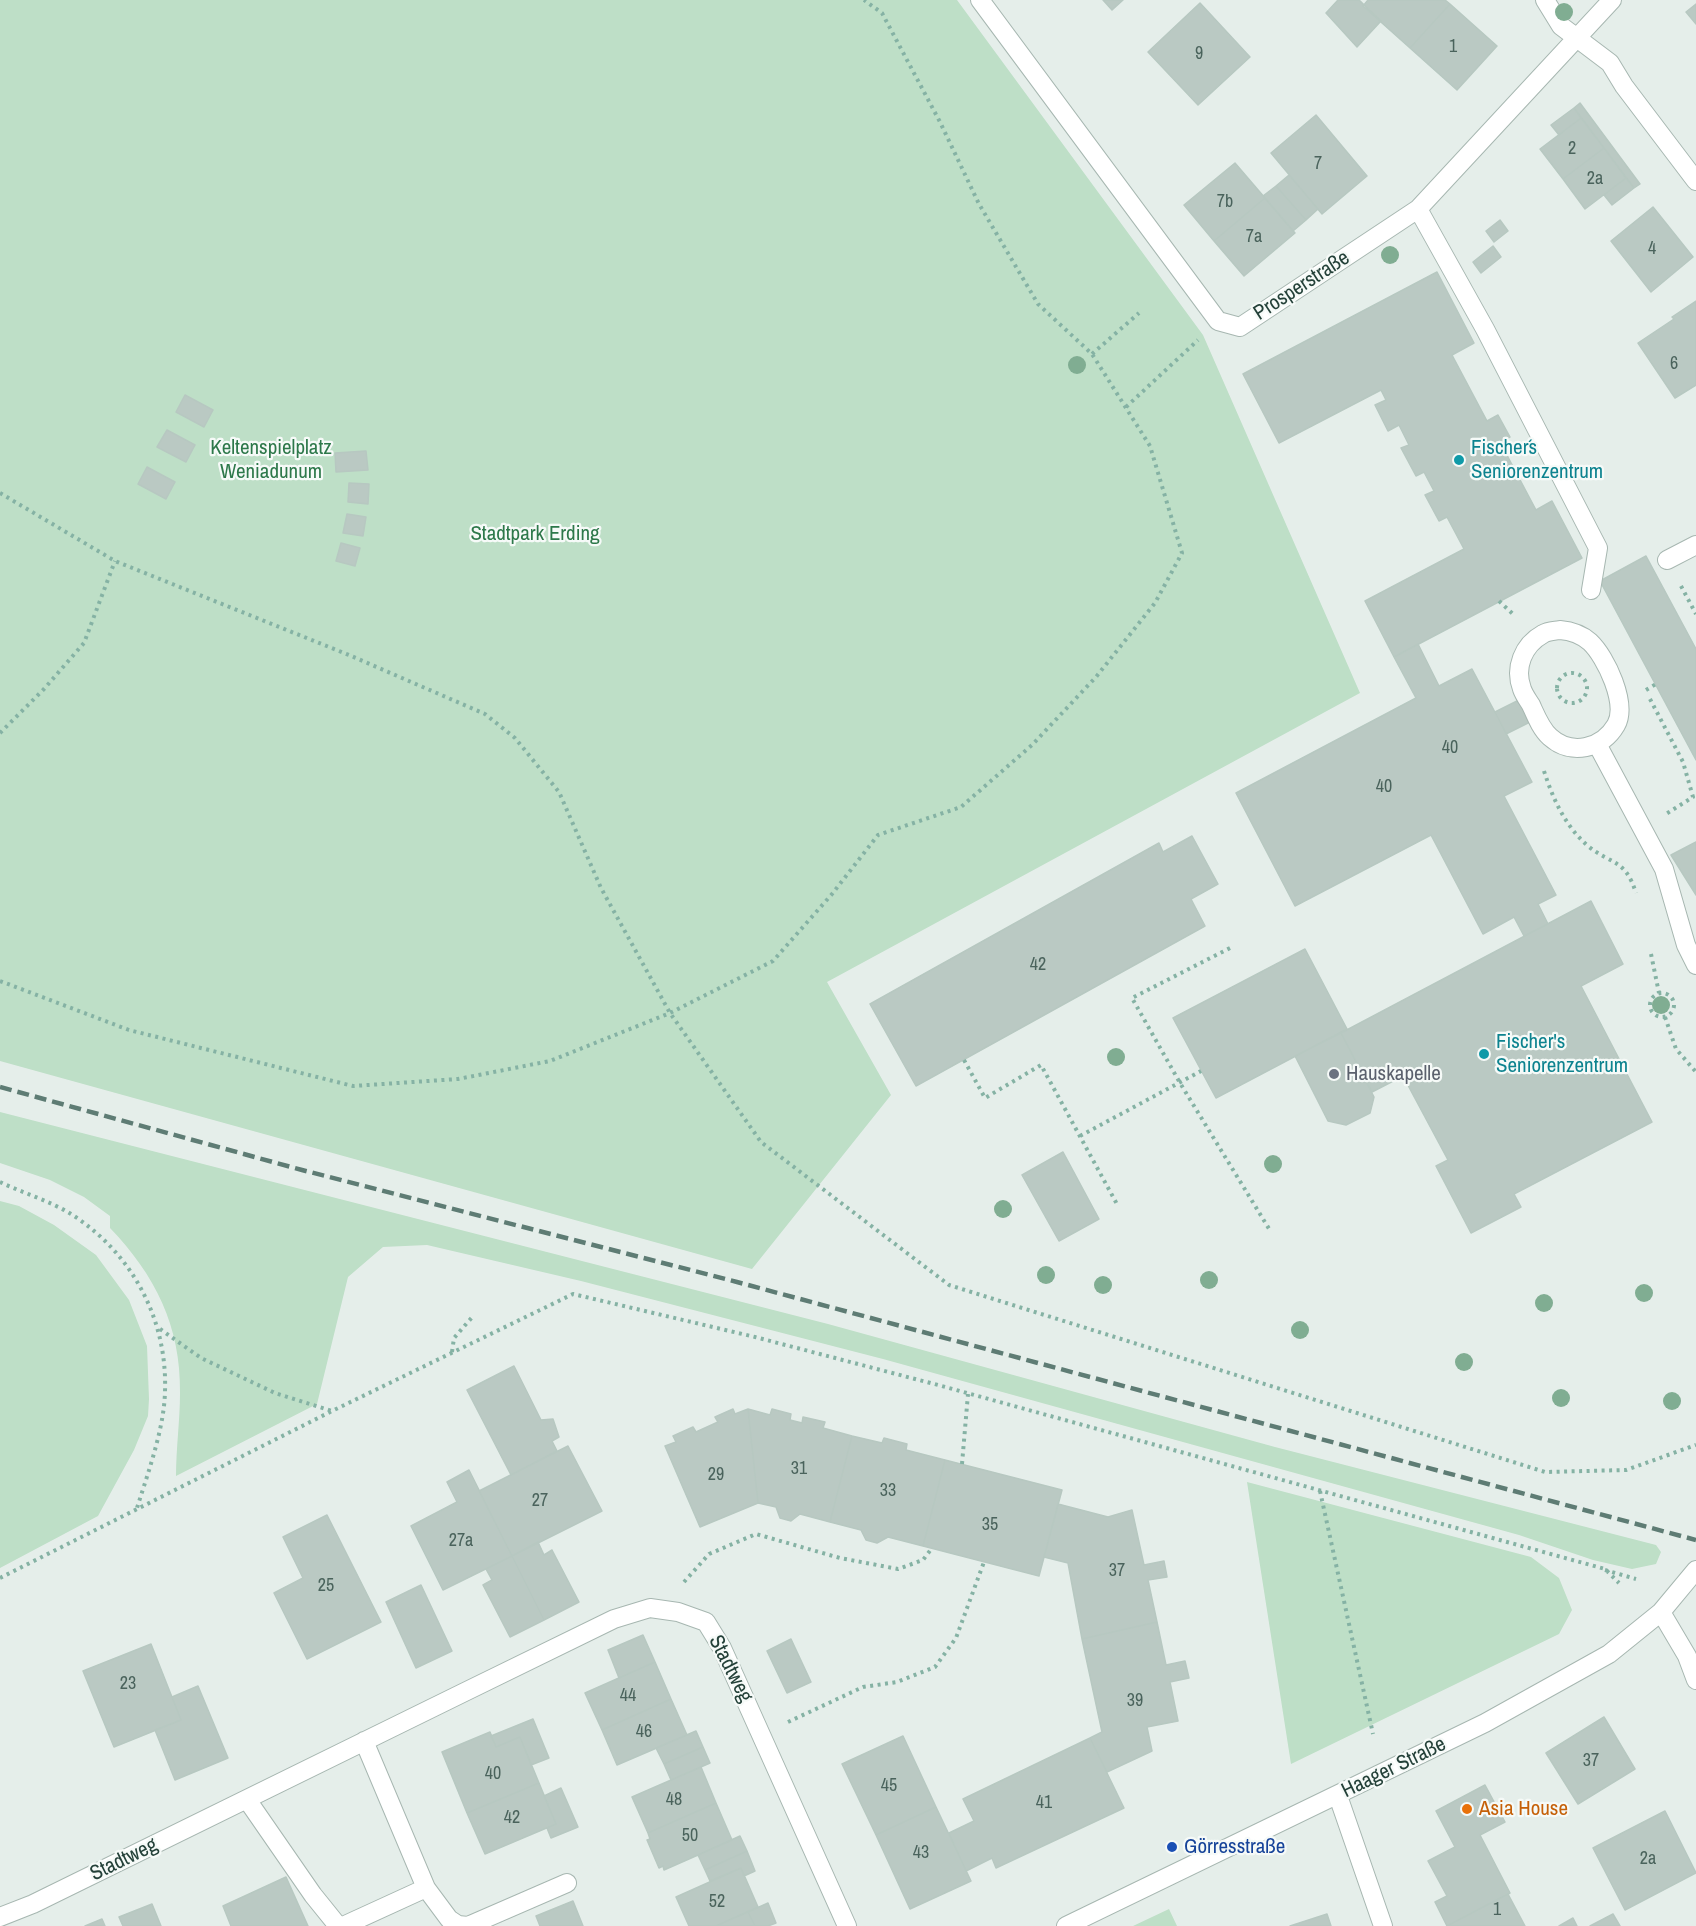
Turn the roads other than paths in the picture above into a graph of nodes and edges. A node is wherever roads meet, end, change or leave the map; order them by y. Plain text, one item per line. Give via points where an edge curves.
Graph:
1 (980, 0) edge
2 (1545, 0) edge
3 (1612, 0) edge
4 (1576, 38) junction
5 (1696, 181) edge
6 (1418, 209) junction
7 (1696, 545) edge
8 (1667, 560) dead end
9 (1591, 590) dead end
10 (1597, 744) junction
11 (1696, 965) edge
12 (1696, 1570) edge
13 (1661, 1612) junction
14 (1692, 1655) edge
15 (1696, 1680) edge
16 (364, 1741) junction
17 (1338, 1796) junction
18 (248, 1801) junction
19 (567, 1883) dead end
20 (426, 1888) junction
21 (0, 1917) edge
22 (338, 1926) edge
23 (343, 1926) edge
24 (847, 1926) edge
25 (1065, 1926) edge
26 (1383, 1926) edge

1 - 6 street, Prosperstraße via 1218,321 1240,327
2 - 4 street via 1561,26
3 - 4 street, Prosperstraße
4 - 5 street via 1610,63
4 - 6 street, Prosperstraße
6 - 9 street via 1598,548
7 - 8 street
10 - 10 street via 1565,746 1549,736 1522,689 1522,656 1544,633 1567,631 1590,642 1617,690 1618,722
10 - 11 street via 1664,869 1686,945
12 - 13 street, Haager Straße
13 - 14 street
13 - 17 street, Haager Straße via 1609,1654 1485,1723
14 - 15 street
16 - 18 street, Stadtweg
16 - 20 street
16 - 24 street, Stadtweg via 614,1619 650,1608 678,1612 705,1622 722,1648
17 - 25 street, Haager Straße
17 - 26 street
18 - 21 street, Stadtweg
18 - 22 street
19 - 20 street via 468,1926 450,1919
20 - 23 street

